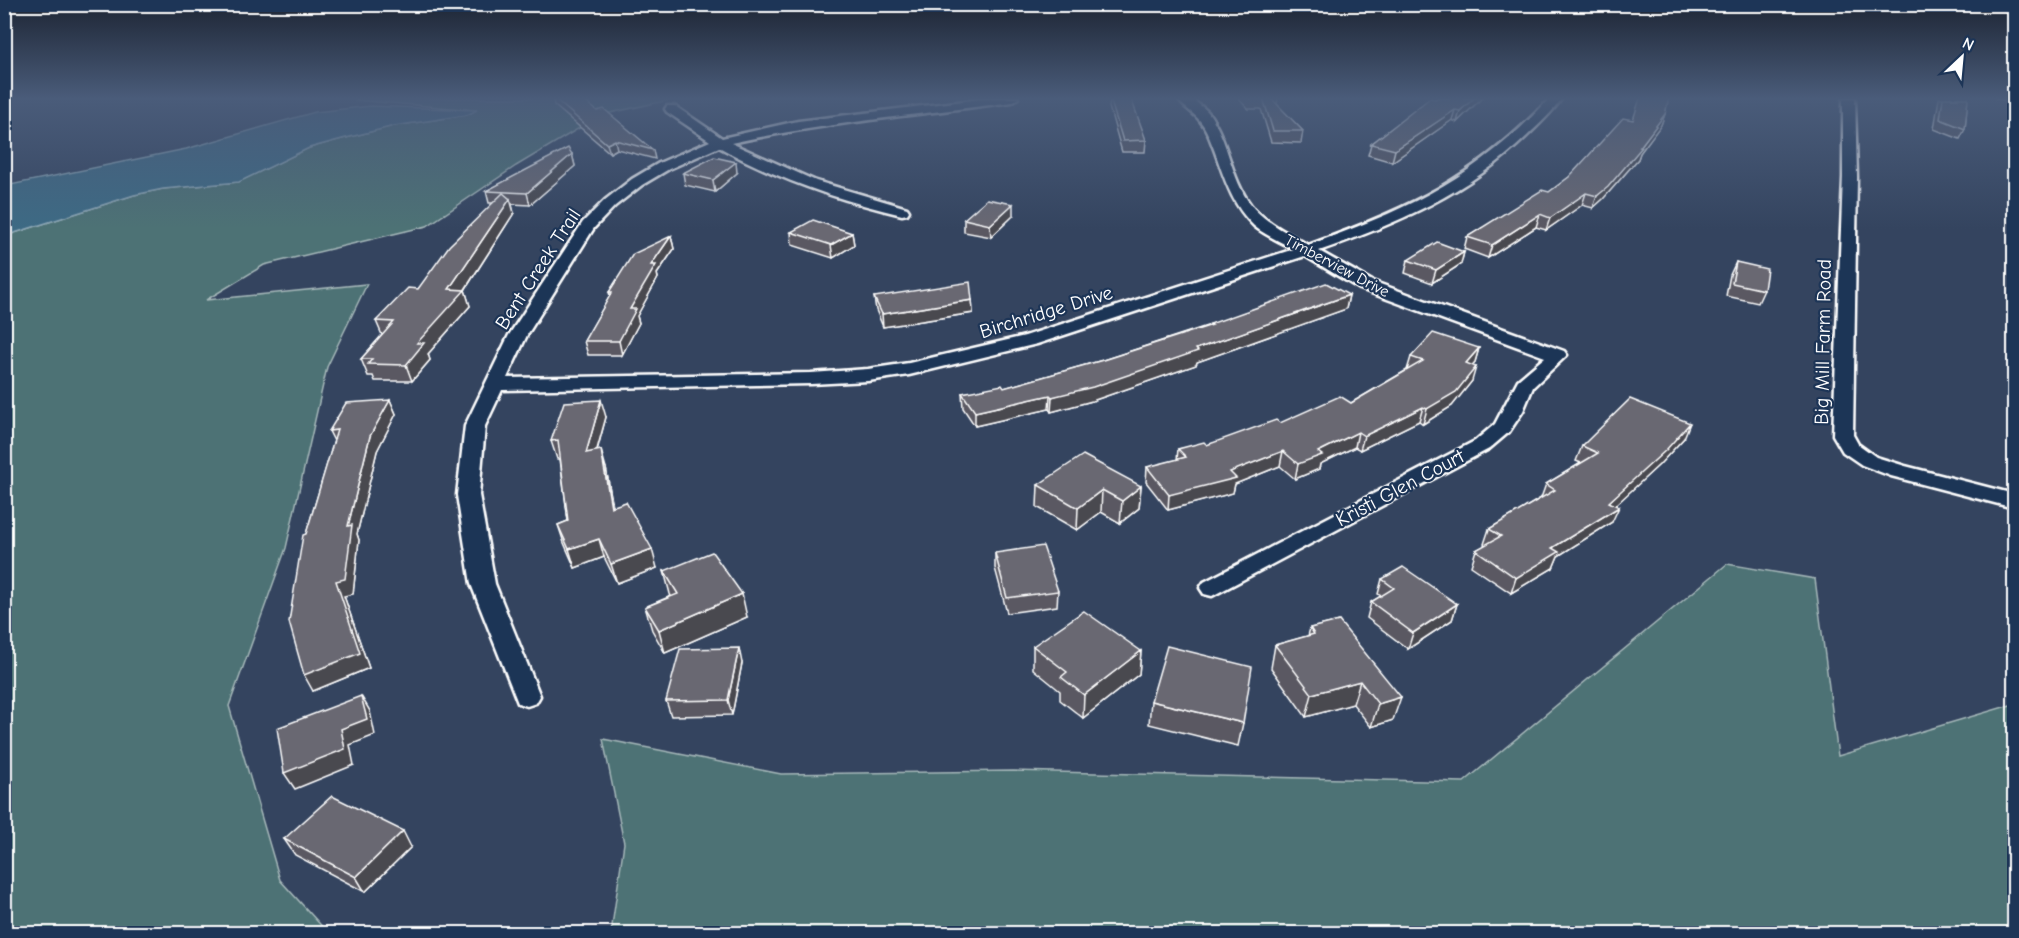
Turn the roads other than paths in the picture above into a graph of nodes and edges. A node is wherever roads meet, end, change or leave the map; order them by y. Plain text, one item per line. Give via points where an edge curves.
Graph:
1 (719, 142) joint
2 (1217, 142) edge
3 (1515, 142) edge
4 (1849, 142) edge
5 (902, 211) dead end
6 (1305, 250) junction
7 (1558, 356) joint
8 (493, 384) junction
9 (2014, 501) edge
10 (1212, 588) dead end
11 (527, 696) dead end

1 - 5 street via 799,181
1 - 8 street, Bent Creek Trail via 637,182 588,225 518,335
2 - 6 street, Timberview Drive via 1244,206 1261,224
3 - 6 street, Birchridge Drive via 1443,192 1367,228
4 - 9 street, Big Mill Farm Road via 1843,435 1850,448 1869,461
6 - 7 street, Timberview Drive via 1366,285
6 - 8 street, Birchridge Drive via 1032,340 929,367 864,376
7 - 10 street, Kristi Glen Court via 1525,384 1502,428 1482,445
8 - 11 street, Bent Creek Trail via 476,426 468,495 483,584

